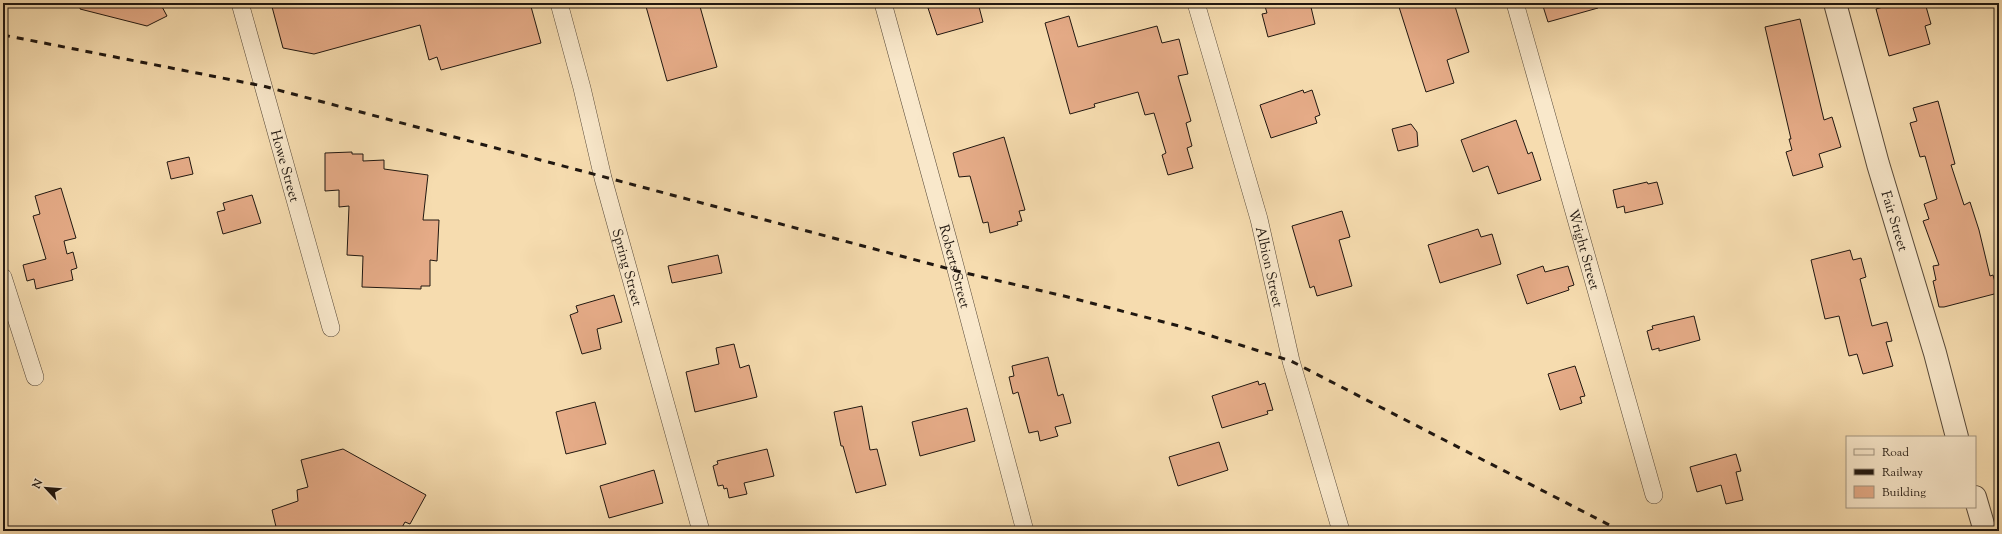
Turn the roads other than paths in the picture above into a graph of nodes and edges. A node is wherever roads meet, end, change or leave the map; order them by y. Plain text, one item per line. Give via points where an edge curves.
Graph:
1 (240, 3) edge
2 (559, 3) edge
3 (883, 3) edge
4 (1196, 3) edge
5 (1515, 3) edge
6 (1835, 3) edge
7 (3, 278) edge
8 (331, 328) dead end
9 (35, 377) dead end
10 (1957, 436) edge
11 (1654, 495) dead end
12 (1976, 500) edge
13 (701, 531) edge
14 (1025, 531) edge
15 (1341, 531) edge
16 (1985, 531) edge

1 - 8 street, Howe Street
2 - 13 street, Spring Street via 603,178
3 - 14 street, Roberts Street
4 - 15 street, Albion Street via 1259,219 1291,361
5 - 11 street, Wright Street
6 - 10 street, Fair Street via 1878,164 1935,353
7 - 9 street
12 - 16 street

